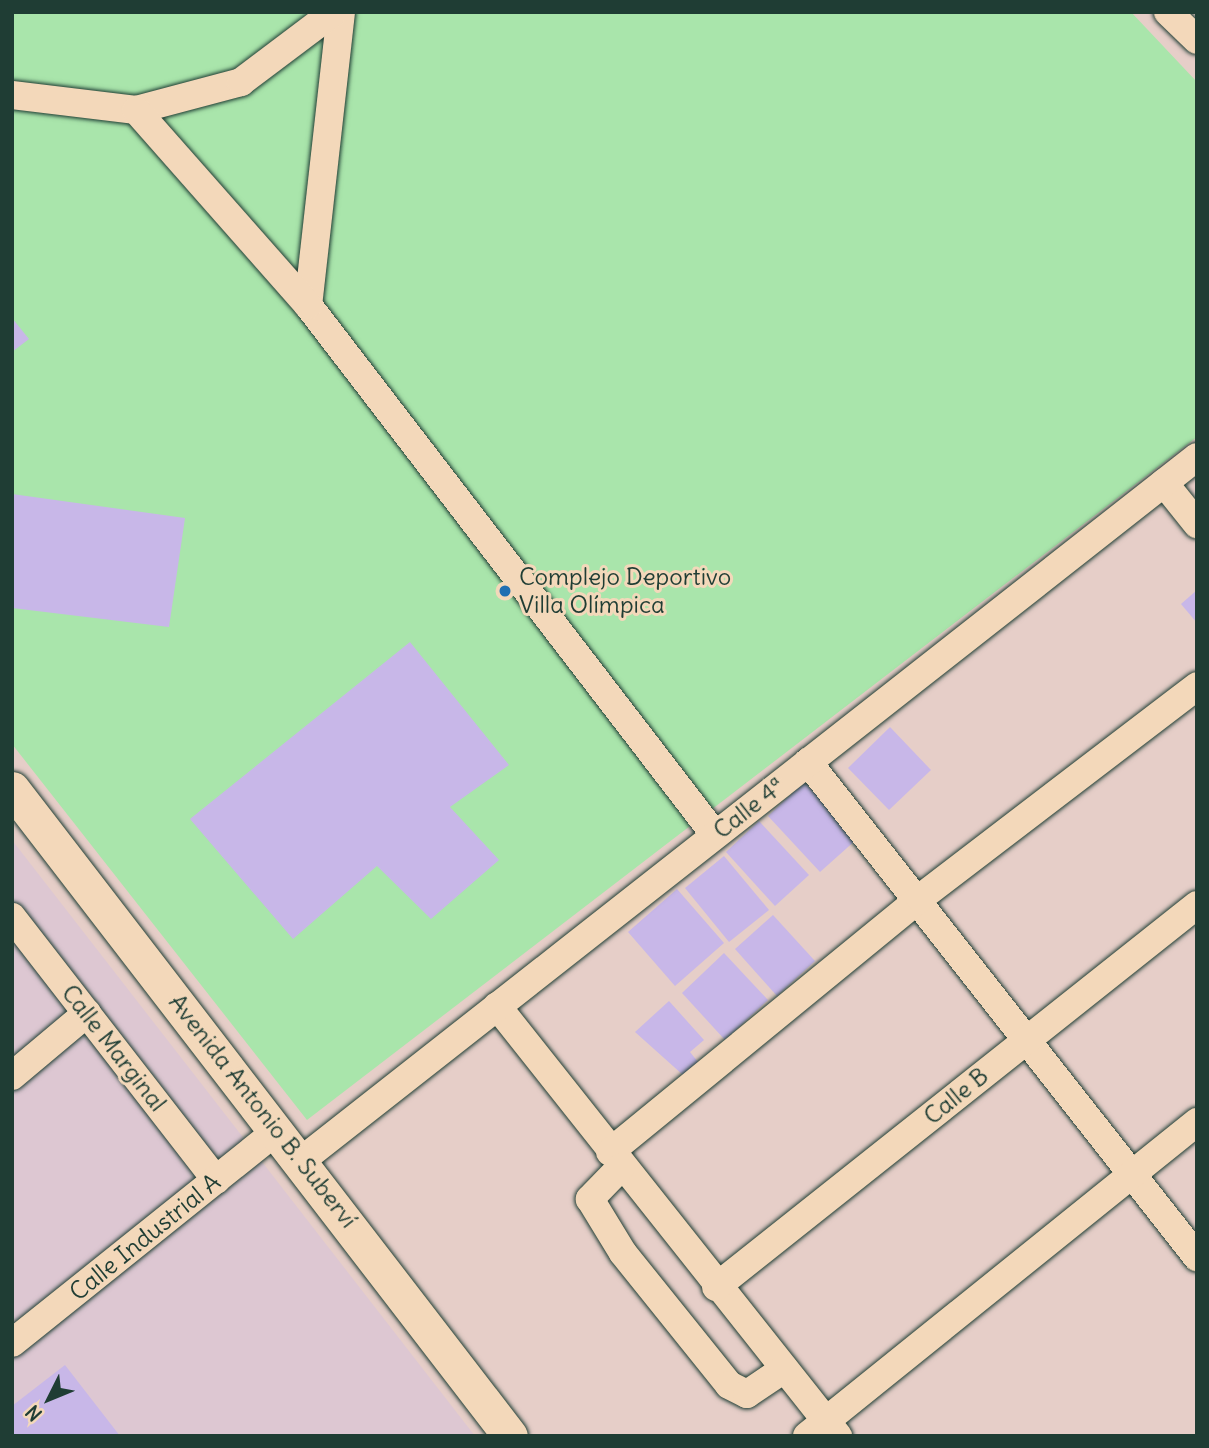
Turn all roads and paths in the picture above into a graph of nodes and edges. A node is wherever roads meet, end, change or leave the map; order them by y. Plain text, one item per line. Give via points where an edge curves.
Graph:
1 (334, 12) edge
2 (341, 12) edge
3 (1168, 12) edge
4 (1197, 40) edge
5 (12, 96) edge
6 (136, 110) junction
7 (308, 305) junction
8 (1197, 457) edge
9 (1164, 483) junction
10 (1197, 524) edge
11 (1197, 686) edge
12 (808, 762) junction
13 (12, 789) edge
14 (715, 835) junction
15 (920, 898) junction
16 (1197, 905) edge
17 (12, 917) edge
18 (497, 1006) junction
19 (87, 1013) junction
20 (1028, 1038) junction
21 (12, 1076) edge
22 (1197, 1122) edge
23 (278, 1130) junction
24 (616, 1159) junction
25 (302, 1160) junction
26 (1134, 1172) junction
27 (216, 1180) junction
28 (1197, 1257) edge
29 (716, 1287) junction
30 (12, 1343) edge
31 (785, 1369) junction
32 (824, 1431) edge
33 (510, 1436) edge

1 - 6 street via 241,82
2 - 7 street
3 - 4 street
5 - 6 street
6 - 7 street
7 - 14 street
8 - 9 street, Calle 4ª
9 - 10 street
9 - 12 street, Calle 4ª
11 - 15 street
12 - 14 street, Calle 4ª
12 - 15 street
13 - 23 main road, Avenida Antonio B. Suberví
14 - 18 street, Calle 4ª
15 - 20 street
15 - 24 street
16 - 20 street, Calle B
17 - 19 street, Calle Marginal
18 - 24 street
18 - 25 street, Calle 4ª
19 - 21 street
19 - 27 street, Calle Marginal
20 - 26 street
20 - 29 street, Calle B
22 - 26 street
23 - 25 main road, Avenida Antonio B. Suberví
23 - 27 street, Calle Industrial A
24 - 29 street
24 - 31 street via 590,1199 623,1254 729,1385 747,1394
25 - 33 main road, Avenida Antonio B. Suberví
26 - 28 street
26 - 32 street
27 - 30 street, Calle Industrial A
29 - 31 street
31 - 32 street

